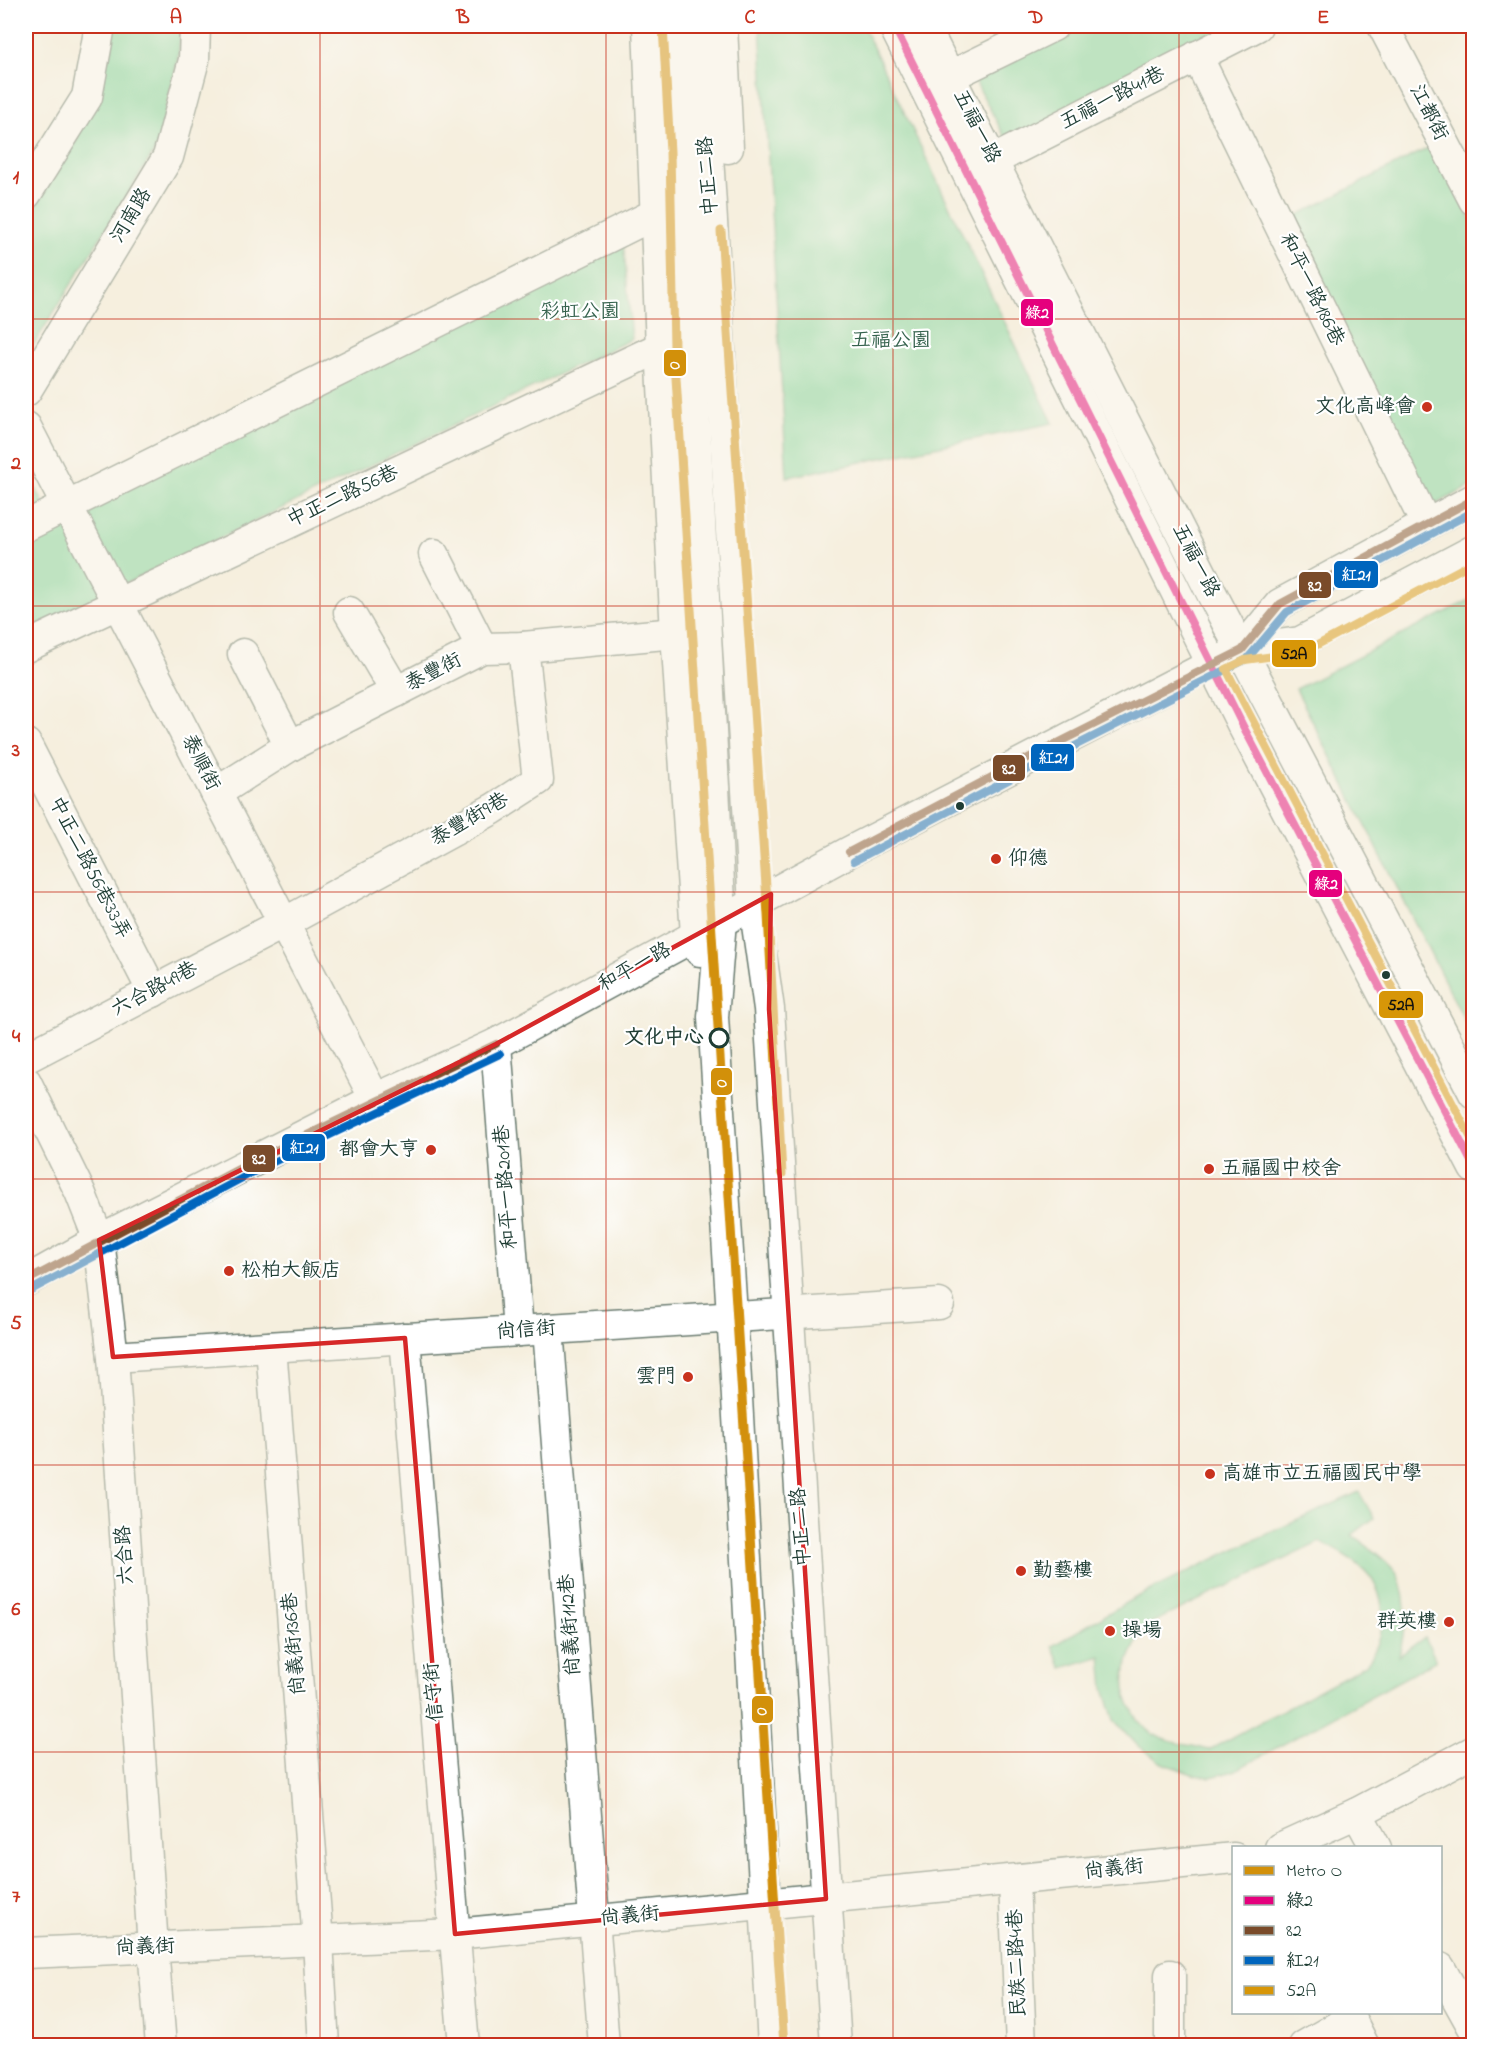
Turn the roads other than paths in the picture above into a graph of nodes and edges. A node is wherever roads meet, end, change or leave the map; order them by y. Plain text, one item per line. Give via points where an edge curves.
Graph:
1 (100, 26) edge
2 (195, 26) edge
3 (648, 26) edge
4 (674, 26) edge
5 (700, 26) edge
6 (722, 26) edge
7 (894, 26) edge
8 (924, 26) edge
9 (1053, 26) edge
10 (1257, 26) edge
11 (1383, 26) edge
12 (1197, 56) junction
13 (938, 81) junction
14 (981, 167) junction
15 (26, 194) edge
16 (1473, 200) edge
17 (655, 214) junction
18 (661, 347) junction
19 (26, 391) edge
20 (26, 428) edge
21 (1473, 499) edge
22 (66, 505) junction
23 (1426, 524) junction
24 (26, 525) edge
25 (1473, 550) edge
26 (434, 554) dead end
27 (117, 603) junction
28 (350, 612) dead end
29 (676, 633) junction
30 (26, 647) edge
31 (523, 647) junction
32 (482, 648) junction
33 (1242, 650) junction
34 (243, 654) dead end
35 (1212, 664) junction
36 (396, 692) junction
37 (26, 744) edge
38 (291, 746) junction
39 (216, 792) junction
40 (763, 899) junction
41 (284, 923) junction
42 (709, 928) junction
43 (153, 992) junction
44 (496, 1044) junction
45 (26, 1058) edge
46 (26, 1082) edge
47 (1473, 1093) edge
48 (375, 1099) junction
49 (1473, 1168) edge
50 (99, 1240) junction
51 (26, 1281) edge
52 (939, 1304) dead end
53 (788, 1314) junction
54 (732, 1317) junction
55 (548, 1329) junction
56 (518, 1331) junction
57 (405, 1338) junction
58 (271, 1347) junction
59 (113, 1357) junction
60 (1470, 1760) edge
61 (1357, 1813) junction
62 (1284, 1846) edge
63 (1375, 1846) edge
64 (1232, 1858) edge
65 (1014, 1881) junction
66 (826, 1899) junction
67 (766, 1904) junction
68 (594, 1920) junction
69 (455, 1934) junction
70 (318, 1941) junction
71 (153, 1947) junction
72 (26, 1953) edge
73 (1442, 1972) edge
74 (1170, 1975) dead end
75 (1354, 2026) edge
76 (1473, 2029) edge
77 (161, 2046) edge
78 (324, 2046) edge
79 (464, 2046) edge
80 (604, 2046) edge
81 (773, 2046) edge
82 (836, 2046) edge
83 (1021, 2046) edge
84 (1170, 2046) edge
85 (1304, 2046) edge

1 - 15 street via 87,97
2 - 19 street, 河南路 via 194,60 168,157
3 - 17 street, 中正二路
4 - 42 street, 中正二路
5 - 40 street, 中正二路
6 - 40 street, 中正二路
7 - 13 street, 五福一路
8 - 13 street, 五福一路
9 - 13 street
10 - 12 street, 五福一路41巷
11 - 16 street, 江都街
12 - 14 street, 五福一路41巷
12 - 23 street, 和平一路186巷
13 - 14 street, 五福一路
14 - 33 street, 五福一路
14 - 35 street, 五福一路
17 - 18 street, 中正二路
17 - 22 street
18 - 27 street, 中正二路56巷
18 - 29 street, 中正二路
20 - 22 street, 泰順街
21 - 23 street, 和平一路
22 - 24 street
22 - 27 street, 泰順街
23 - 33 street, 和平一路 via 1280,604
25 - 33 street, 和平一路 via 1300,642
26 - 32 street
27 - 30 street, 中正二路56巷
27 - 39 street, 泰順街
28 - 36 street
29 - 31 street, 泰豐街
29 - 42 street, 中正二路
31 - 32 street, 泰豐街
31 - 41 street, 泰豐街9巷 via 538,780
32 - 36 street, 泰豐街
33 - 35 street, 和平一路
33 - 47 street, 五福一路
34 - 38 street
35 - 40 street, 和平一路
35 - 49 street, 五福一路
36 - 38 street, 泰豐街
37 - 43 street, 中正二路56巷33弄
38 - 39 street, 泰豐街
39 - 41 street, 泰順街
40 - 42 street, 和平一路
40 - 53 street, 中正二路
41 - 43 street, 六合路49巷
41 - 48 street, 泰順街
42 - 44 street, 和平一路
42 - 54 street, 中正二路
43 - 45 street, 六合路49巷
44 - 48 street, 和平一路
44 - 56 street, 和平一路201巷
46 - 50 street, 六合路
48 - 50 street, 和平一路
50 - 51 street, 和平一路
50 - 59 street, 六合路
52 - 53 street, 尚信街
53 - 54 street, 尚信街
53 - 66 street, 中正二路
54 - 55 street, 尚信街
54 - 67 street, 中正二路
55 - 56 street, 尚信街
55 - 68 street, 尚義街112巷
56 - 57 street, 尚信街
57 - 58 street, 尚信街
57 - 69 street, 信守街
58 - 59 street, 尚信街
58 - 70 street, 尚義街136巷
59 - 71 street, 六合路
60 - 61 street
61 - 62 street
61 - 63 street
64 - 65 street, 尚義街
65 - 66 street, 尚義街
65 - 83 street, 民族二路4巷
66 - 67 street, 尚義街
66 - 82 street, 中正二路
67 - 68 street, 尚義街
67 - 81 street, 中正二路
68 - 69 street, 尚義街
68 - 80 street, 尚義街112巷
69 - 70 street, 尚義街
69 - 79 street, 信守街
70 - 71 street, 尚義街
70 - 78 street, 尚義街136巷
71 - 72 street, 尚義街
71 - 77 street, 六合路
73 - 76 street
74 - 84 street
75 - 85 street

